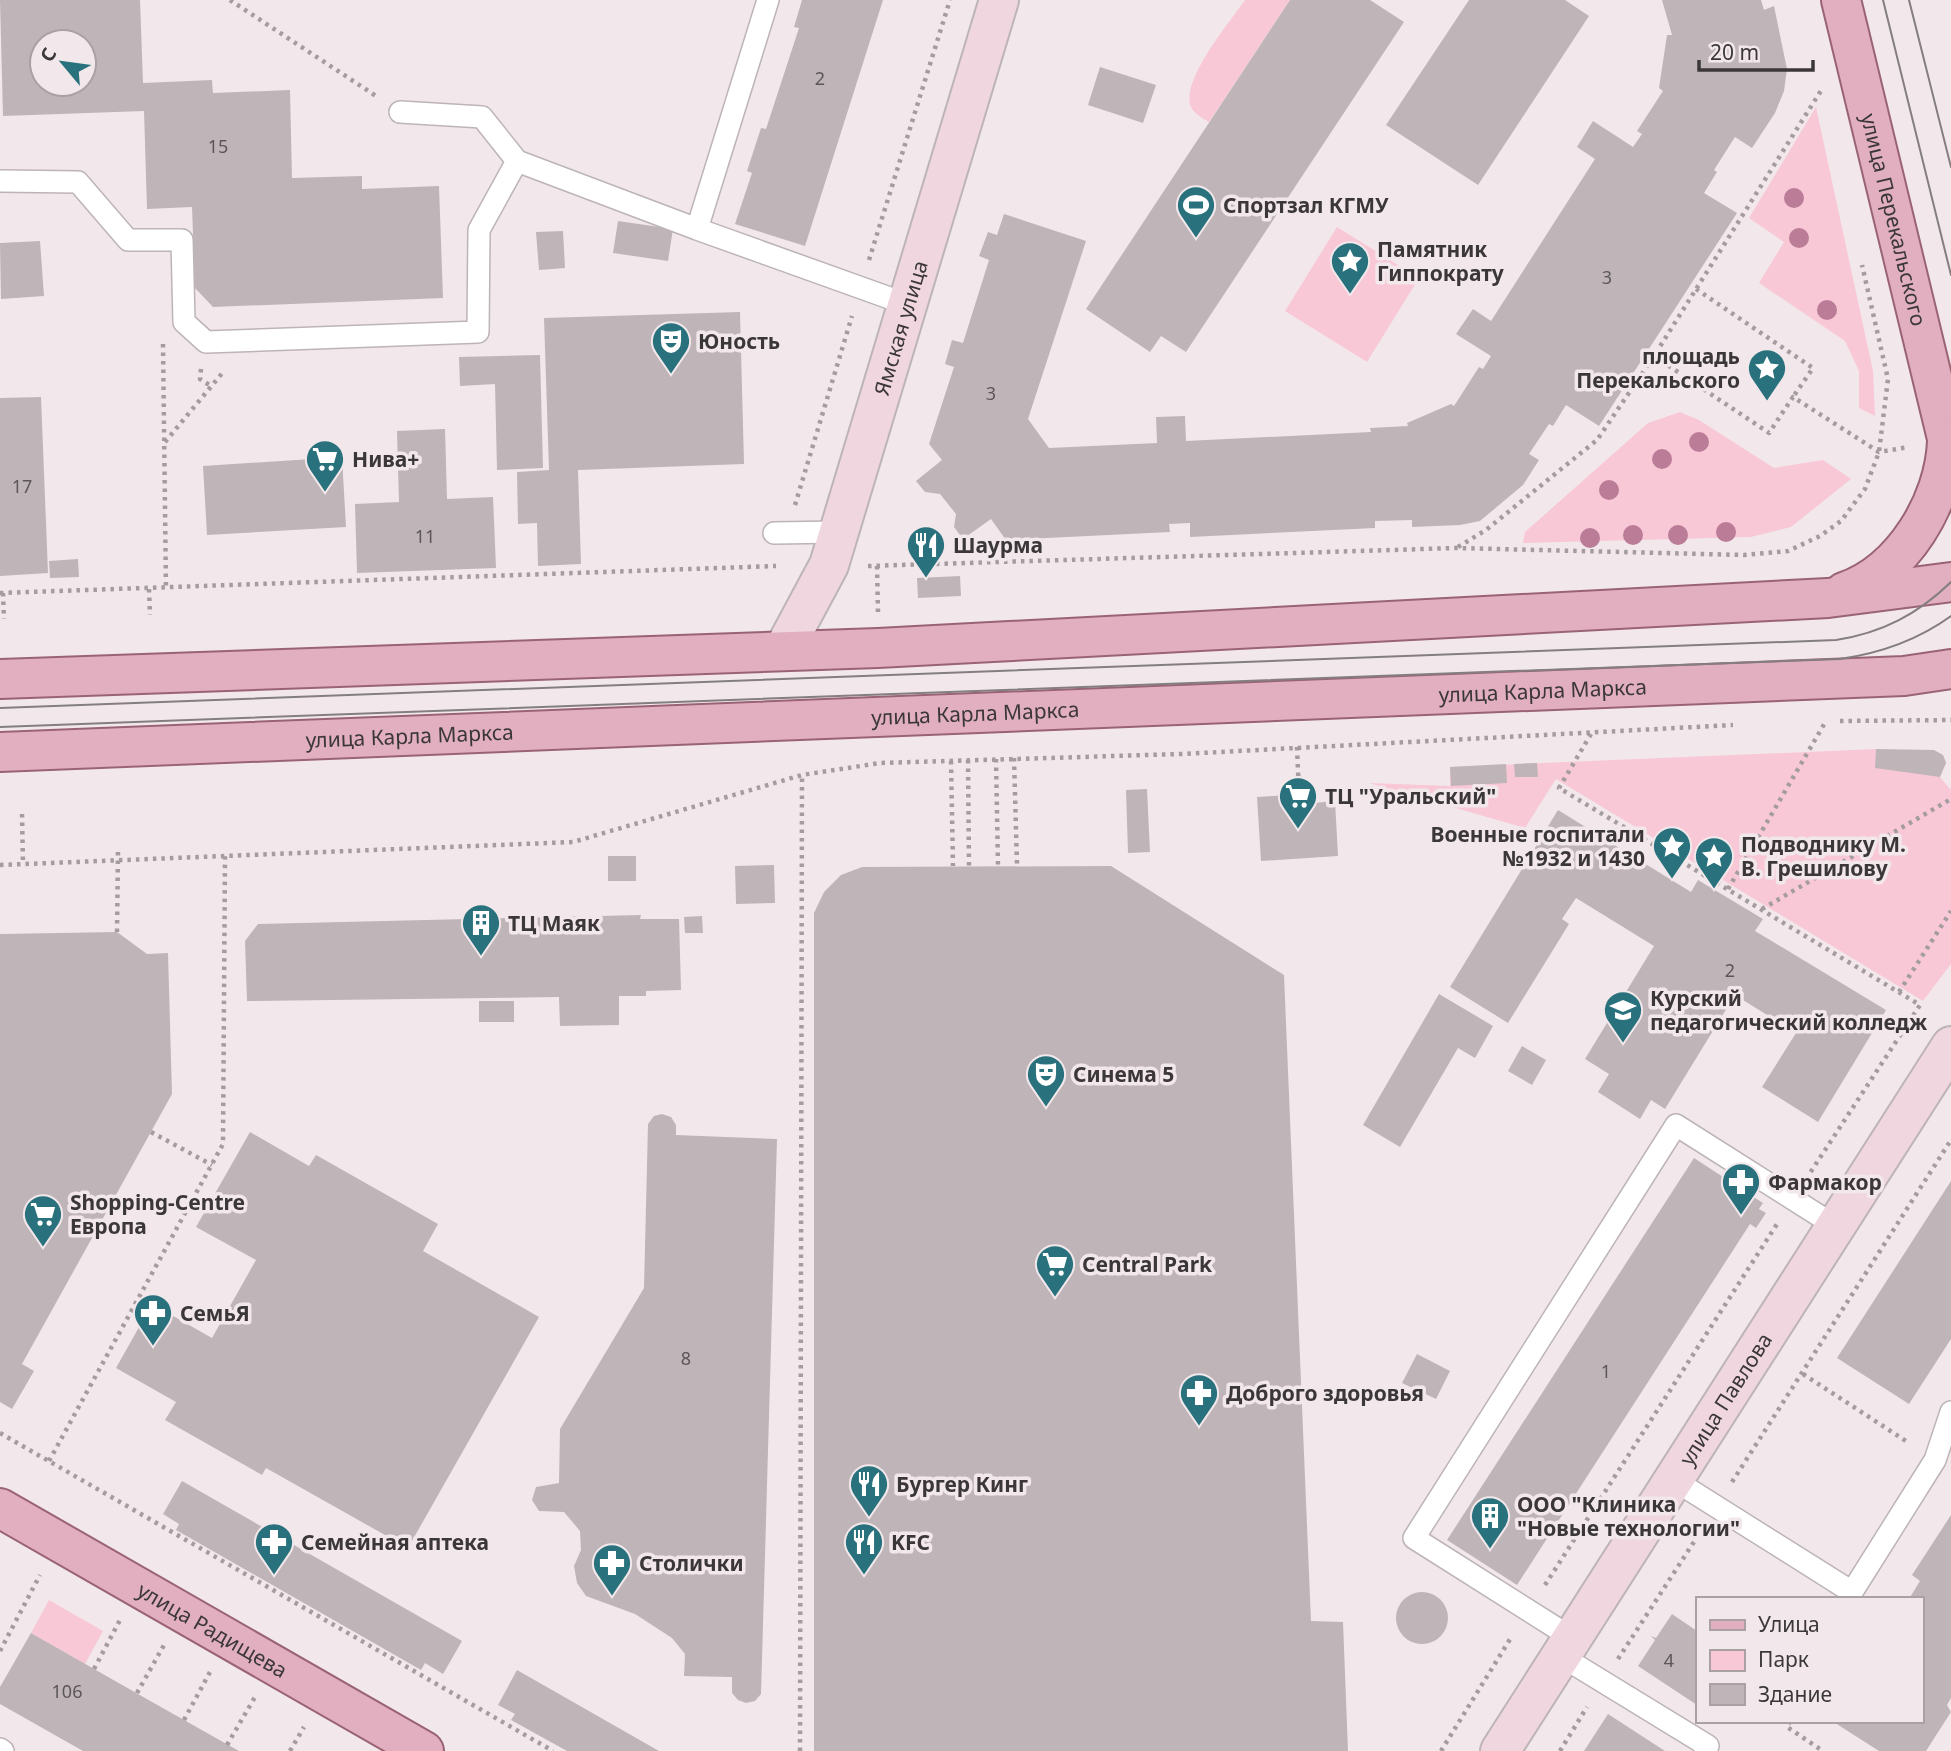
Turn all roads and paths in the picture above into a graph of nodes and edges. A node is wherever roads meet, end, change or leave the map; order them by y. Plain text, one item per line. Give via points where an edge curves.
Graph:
1 (230, 0) edge
2 (768, 0) edge
3 (999, 0) edge
4 (1841, 0) edge
5 (1819, 76) dead end
6 (1822, 89) junction
7 (1825, 102) dead end
8 (400, 112) joint
9 (517, 161) junction
10 (0, 181) edge
11 (697, 229) junction
12 (1861, 260) dead end
13 (1696, 289) junction
14 (909, 305) junction
15 (184, 322) junction
16 (251, 341) junction
17 (1654, 356) junction
18 (1793, 397) junction
19 (164, 443) junction
20 (1949, 448) edge
21 (1879, 452) junction
22 (774, 533) dead end
23 (1457, 548) junction
24 (834, 549) junction
25 (1951, 582) edge
26 (149, 589) junction
27 (166, 589) junction
28 (1, 593) edge
29 (1828, 598) junction
30 (150, 615) dead end
31 (4, 619) dead end
32 (784, 649) junction
33 (1951, 659) edge
34 (1951, 668) edge
35 (1904, 676) junction
36 (0, 679) edge
37 (1951, 720) edge
38 (1814, 721) dead end
39 (1826, 721) junction
40 (1740, 724) dead end
41 (1592, 734) junction
42 (1297, 747) junction
43 (0, 752) edge
44 (1014, 758) junction
45 (996, 759) junction
46 (968, 760) junction
47 (951, 761) junction
48 (802, 775) junction
49 (1299, 794) dead end
50 (1951, 799) edge
51 (22, 814) dead end
52 (118, 851) dead end
53 (225, 856) junction
54 (119, 862) junction
55 (23, 864) junction
56 (0, 865) edge
57 (1017, 865) dead end
58 (953, 866) dead end
59 (969, 866) dead end
60 (998, 866) dead end
61 (1728, 889) junction
62 (1762, 909) junction
63 (1951, 911) edge
64 (117, 932) dead end
65 (1899, 992) junction
66 (1951, 1046) edge
67 (151, 1132) dead end
68 (1951, 1140) edge
69 (212, 1165) junction
70 (1793, 1199) junction
71 (1837, 1227) junction
72 (1802, 1374) junction
73 (1951, 1412) edge
74 (0, 1433) edge
75 (1936, 1460) junction
76 (49, 1461) junction
77 (1674, 1480) junction
78 (0, 1508) edge
79 (1716, 1508) junction
80 (41, 1574) dead end
81 (1529, 1610) junction
82 (120, 1620) dead end
83 (164, 1645) dead end
84 (1567, 1647) junction
85 (0, 1651) edge
86 (94, 1669) dead end
87 (211, 1671) dead end
88 (1603, 1683) junction
89 (137, 1693) dead end
90 (255, 1695) dead end
91 (184, 1720) dead end
92 (1789, 1723) edge
93 (306, 1725) dead end
94 (228, 1745) dead end
95 (290, 1751) edge
96 (424, 1751) edge
97 (553, 1751) edge
98 (800, 1751) edge
99 (1441, 1751) edge
100 (1500, 1751) edge
101 (1560, 1751) edge
102 (1705, 1751) edge
103 (1822, 1751) edge

1 - 8 path
2 - 11 lane
3 - 14 main road, Ямская улица
4 - 20 main road, улица Перекальского
5 - 6 path
6 - 7 path
6 - 13 path
8 - 9 lane via 482,117
9 - 11 lane
9 - 16 lane via 479,230 478,332
10 - 15 lane via 78,182 128,240 182,240
11 - 14 lane
12 - 21 path via 1888,379
13 - 17 path
13 - 18 path via 1813,368
14 - 24 main road, Ямская улица
15 - 16 lane via 206,342
15 - 19 path via 163,323
16 - 19 path
17 - 18 path via 1769,433
17 - 23 path via 1597,440
18 - 21 path
19 - 27 path
20 - 29 main road via 1942,484 1918,531 1868,579
21 - 23 path via 1865,489 1841,521 1788,551 1744,555
22 - 24 lane
23 - 24 path
24 - 27 path
24 - 32 main road, Ямская улица
25 - 29 main road
26 - 27 path
26 - 28 path
26 - 30 path
28 - 31 path
29 - 32 main road via 878,648
32 - 36 main road
33 - 35 main road
34 - 35 main road, улица Карла Маркса
35 - 43 main road, улица Карла Маркса
37 - 39 path
38 - 39 path
39 - 61 path
40 - 41 path
41 - 42 path
41 - 61 path via 1559,788
42 - 44 path
42 - 49 path
44 - 45 path
44 - 57 path
45 - 46 path
45 - 60 path
46 - 47 path
46 - 59 path
47 - 48 path via 880,763
47 - 58 path
48 - 53 path via 573,842
48 - 98 path
50 - 62 path
51 - 55 path
52 - 54 path
53 - 54 path
53 - 69 path via 223,1144
54 - 55 path
54 - 64 path
55 - 56 path
61 - 62 path
62 - 65 path
63 - 65 path
65 - 70 path via 1920,1004
66 - 71 main road, улица Павлова
67 - 69 path
68 - 72 path
69 - 76 path
70 - 71 lane
70 - 81 path
70 - 81 lane via 1676,1125 1415,1538
71 - 77 main road, улица Павлова
72 - 75 path
72 - 79 path
73 - 75 lane
74 - 76 path
75 - 79 lane via 1852,1592
76 - 97 path
77 - 79 lane
77 - 84 main road, улица Павлова
78 - 96 main road, улица Радищева
79 - 88 path
80 - 85 path
81 - 84 lane
81 - 99 path
82 - 86 path
83 - 89 path
84 - 88 lane
84 - 100 main road, улица Павлова
87 - 91 path
88 - 101 path
88 - 102 lane via 1708,1746
90 - 94 path
92 - 103 path via 1787,1727
93 - 95 path

